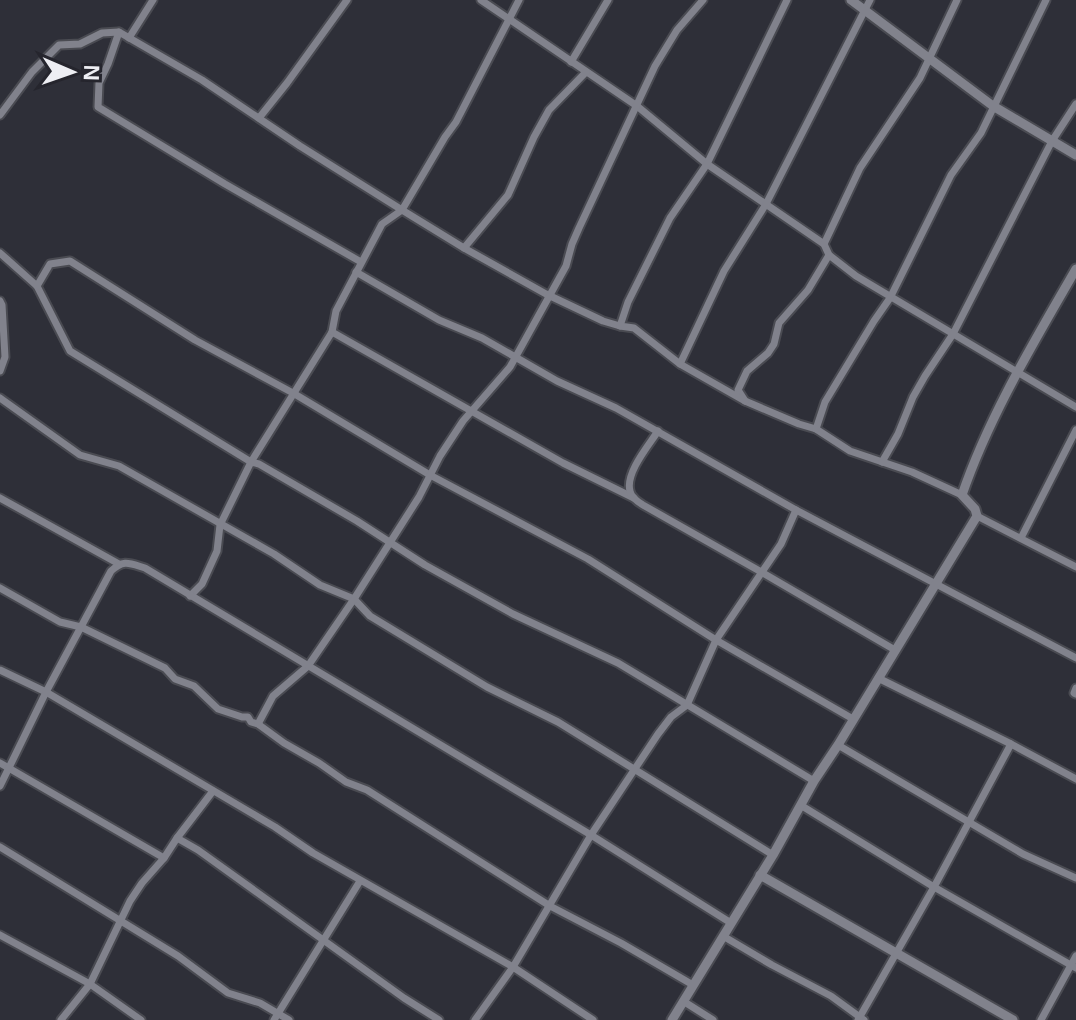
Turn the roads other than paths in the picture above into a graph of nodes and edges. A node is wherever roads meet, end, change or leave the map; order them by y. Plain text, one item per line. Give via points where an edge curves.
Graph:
1 (153, 0) edge
2 (347, 0) edge
3 (481, 0) edge
4 (519, 0) edge
5 (608, 0) edge
6 (703, 0) edge
7 (787, 0) edge
8 (851, 0) edge
9 (870, 0) edge
10 (957, 0) edge
11 (1046, 0) edge
12 (864, 10) junction
13 (509, 20) junction
14 (119, 32) junction
15 (129, 38) junction
16 (929, 58) junction
17 (571, 62) junction
18 (586, 72) junction
19 (1076, 104) edge
20 (637, 106) junction
21 (993, 106) junction
22 (0, 115) edge
23 (259, 118) junction
24 (1052, 141) junction
25 (1076, 155) edge
26 (707, 164) junction
27 (766, 204) junction
28 (402, 210) junction
29 (824, 244) junction
30 (464, 248) junction
31 (0, 253) edge
32 (829, 255) junction
33 (361, 262) junction
34 (1076, 269) edge
35 (356, 272) junction
36 (37, 286) junction
37 (551, 295) junction
38 (890, 298) junction
39 (0, 301) edge
40 (620, 326) junction
41 (332, 332) junction
42 (953, 334) junction
43 (516, 356) junction
44 (680, 364) junction
45 (0, 371) edge
46 (1018, 372) junction
47 (293, 393) junction
48 (0, 398) edge
49 (745, 401) junction
50 (1076, 407) edge
51 (470, 412) junction
52 (816, 429) junction
53 (1076, 430) edge
54 (658, 431) junction
55 (251, 462) junction
56 (882, 462) junction
57 (430, 475) junction
58 (962, 495) junction
59 (0, 498) edge
60 (634, 498) junction
61 (796, 510) junction
62 (977, 516) junction
63 (220, 525) junction
64 (1021, 538) junction
65 (390, 542) junction
66 (119, 564) junction
67 (1076, 567) edge
68 (763, 573) junction
69 (937, 583) junction
70 (0, 588) edge
71 (190, 596) junction
72 (354, 599) junction
73 (81, 627) junction
74 (716, 640) junction
75 (895, 650) junction
76 (1076, 658) edge
77 (308, 666) junction
78 (0, 670) edge
79 (878, 678) junction
80 (46, 692) junction
81 (687, 705) junction
82 (853, 719) junction
83 (258, 724) junction
84 (1011, 744) junction
85 (838, 745) junction
86 (0, 763) edge
87 (9, 768) junction
88 (635, 770) junction
89 (1076, 779) edge
90 (814, 781) junction
91 (0, 786) edge
92 (213, 791) junction
93 (802, 806) junction
94 (969, 822) junction
95 (591, 835) junction
96 (177, 838) junction
97 (0, 847) edge
98 (773, 855) junction
99 (164, 858) junction
100 (760, 875) junction
101 (1076, 878) edge
102 (360, 881) junction
103 (934, 887) junction
104 (550, 906) junction
105 (120, 919) junction
106 (731, 923) junction
107 (0, 935) edge
108 (723, 936) junction
109 (323, 940) junction
110 (897, 953) junction
111 (1076, 956) edge
112 (1074, 966) edge
113 (513, 967) junction
114 (90, 984) junction
115 (693, 985) junction
116 (683, 1001) junction
117 (275, 1017) edge
118 (860, 1019) edge
119 (61, 1020) edge
120 (141, 1020) edge
121 (289, 1020) edge
122 (439, 1020) edge
123 (475, 1020) edge
124 (593, 1020) edge
125 (672, 1020) edge
126 (713, 1020) edge
127 (1013, 1020) edge
128 (1041, 1020) edge

1 - 15 street
2 - 23 street
3 - 13 street
4 - 13 street
5 - 17 street
6 - 20 street via 677,30
7 - 26 street
8 - 12 street
9 - 12 street
10 - 16 street
11 - 21 street
12 - 16 street
12 - 27 street
13 - 17 street
13 - 28 street
14 - 15 street
14 - 22 street via 59,45
14 - 33 street via 99,83 98,107
15 - 23 street
16 - 21 street
16 - 29 street via 860,168
17 - 18 street
18 - 20 street
18 - 30 street via 549,110 508,195
19 - 24 street
20 - 26 street
20 - 37 street
21 - 24 street
21 - 38 street via 951,175
23 - 28 street
24 - 25 street
24 - 42 street
26 - 27 street
26 - 40 street via 670,218
27 - 29 street
27 - 44 street via 724,271
28 - 30 street
28 - 33 street via 382,224
29 - 32 street
30 - 37 street
31 - 36 street
32 - 38 street
32 - 49 street via 779,323 768,353 747,371 738,390
33 - 35 street
34 - 46 street
35 - 41 street via 336,311
35 - 43 street
36 - 47 street via 50,264 70,261 195,340
36 - 55 street via 70,351
37 - 40 street
37 - 43 street
38 - 42 street
38 - 52 street via 825,402
39 - 45 street via 5,357
40 - 44 street via 634,328
41 - 47 street
41 - 51 street
42 - 46 street
42 - 56 street via 913,397
43 - 51 street
43 - 54 street
44 - 49 street
46 - 50 street
46 - 58 street
47 - 55 street
47 - 57 street
48 - 63 street via 80,455 119,466
49 - 52 street
51 - 57 street
51 - 60 street
52 - 56 street via 850,451
53 - 64 street
54 - 60 street via 635,465 629,490
54 - 61 street
55 - 63 street
55 - 65 street
56 - 58 street
57 - 65 street
57 - 74 street via 588,559
58 - 62 street
59 - 66 street
60 - 68 street
61 - 68 street
61 - 69 street
62 - 64 street
62 - 69 street
63 - 71 street via 217,551 202,584
63 - 72 street via 320,585
64 - 67 street
65 - 72 street
65 - 81 street
66 - 71 street via 145,568
66 - 73 street
68 - 74 street
68 - 75 street
69 - 75 street
69 - 76 street
70 - 73 street via 60,622
71 - 77 street
72 - 77 street
72 - 88 street via 370,616
73 - 80 street
73 - 83 street via 165,668 218,709
74 - 81 street
74 - 82 street
75 - 79 street
77 - 83 street via 273,696
77 - 95 street
78 - 80 street
79 - 82 street
79 - 84 street
80 - 87 street
80 - 92 street
81 - 88 street via 671,717
81 - 90 street
82 - 85 street
83 - 104 street
84 - 89 street
84 - 94 street
85 - 90 street
85 - 94 street
86 - 87 street
87 - 91 street
87 - 99 street
88 - 95 street
88 - 98 street
90 - 93 street
92 - 96 street
92 - 102 street
93 - 98 street
93 - 103 street
94 - 101 street
94 - 103 street
95 - 104 street
95 - 106 street
96 - 99 street
96 - 109 street
97 - 105 street
98 - 100 street
99 - 105 street
100 - 106 street
100 - 110 street
102 - 109 street
102 - 113 street
103 - 110 street
103 - 112 street
104 - 113 street
104 - 115 street
105 - 114 street
105 - 117 street via 228,993 260,1003
106 - 108 street
107 - 114 street
108 - 115 street
108 - 118 street via 831,996
109 - 117 street
109 - 122 street
110 - 118 street
110 - 127 street
111 - 112 street
112 - 128 street
113 - 123 street
113 - 124 street
114 - 119 street
114 - 120 street
115 - 116 street
116 - 125 street
116 - 126 street
117 - 121 street

